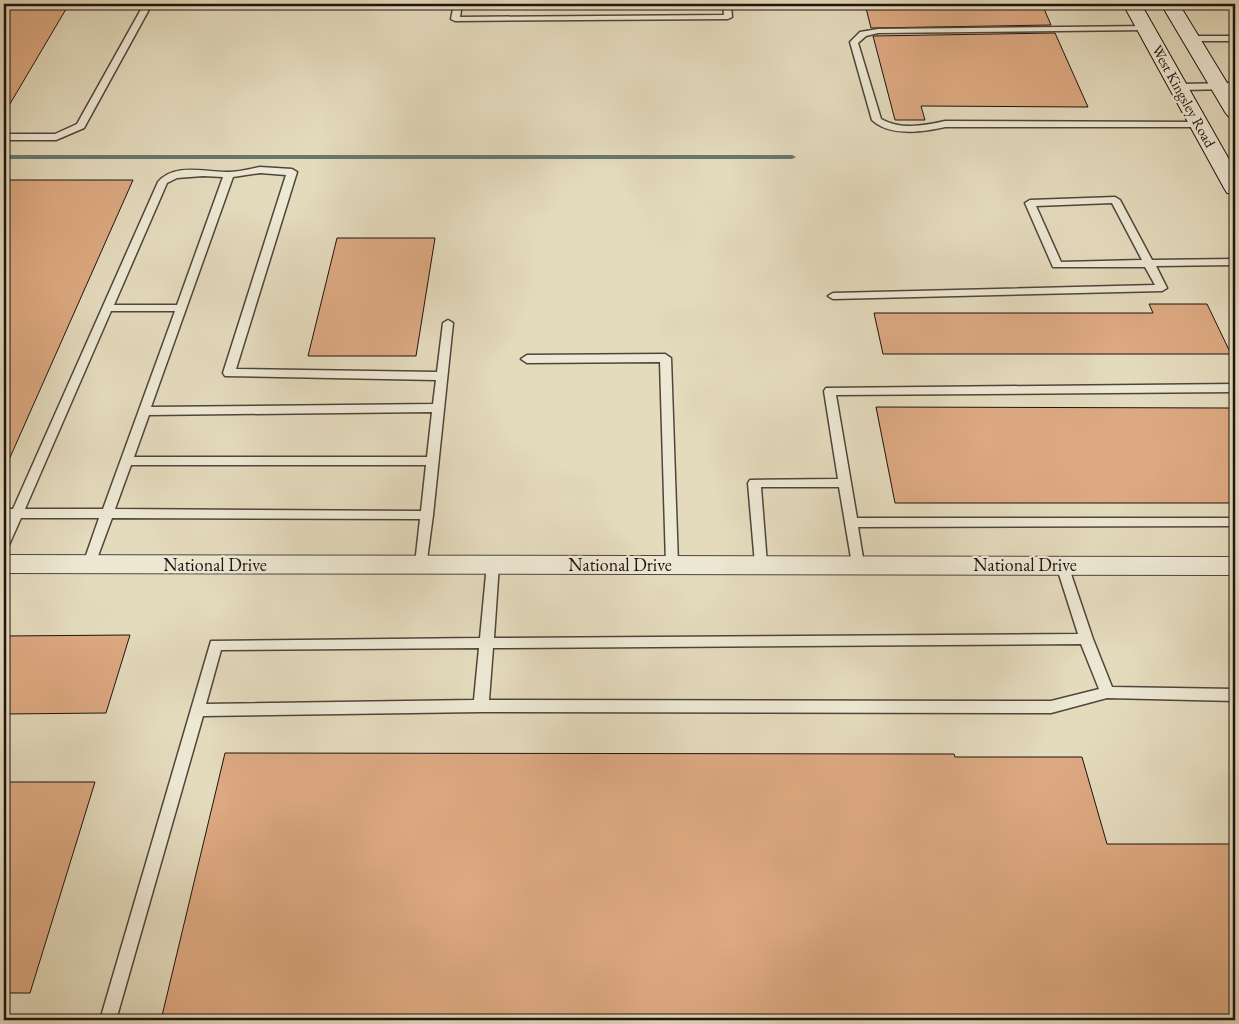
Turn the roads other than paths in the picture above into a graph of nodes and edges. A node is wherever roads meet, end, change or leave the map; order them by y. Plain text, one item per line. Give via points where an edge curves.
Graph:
1 (148, 4) edge
2 (458, 4) edge
3 (726, 4) edge
4 (1132, 4) edge
5 (1170, 4) edge
6 (1145, 28) junction
7 (1191, 39) junction
8 (1235, 39) edge
9 (1228, 86) edge
10 (1179, 87) junction
11 (1235, 112) edge
12 (1200, 125) junction
13 (4, 137) edge
14 (229, 175) junction
15 (1235, 188) edge
16 (1235, 262) edge
17 (1148, 263) junction
18 (833, 296) dead end
19 (109, 308) junction
20 (181, 308) junction
21 (448, 323) dead end
22 (527, 360) dead end
23 (442, 376) junction
24 (1235, 388) edge
25 (439, 408) junction
26 (144, 410) junction
27 (126, 461) junction
28 (433, 461) junction
29 (845, 483) junction
30 (17, 512) junction
31 (4, 513) edge
32 (107, 514) junction
33 (427, 515) junction
34 (1235, 522) edge
35 (852, 523) junction
36 (4, 542) edge
37 (4, 564) edge
38 (89, 564) junction
39 (422, 564) junction
40 (493, 564) junction
41 (672, 564) junction
42 (761, 564) junction
43 (858, 564) junction
44 (1062, 565) junction
45 (1235, 566) edge
46 (1086, 639) junction
47 (487, 644) junction
48 (1107, 692) junction
49 (1235, 695) edge
50 (481, 706) junction
51 (197, 710) junction
52 (108, 1020) edge

1 - 13 lane via 81,126 56,137
2 - 3 lane via 455,19 728,17
4 - 6 main road, West Kingsley Road
5 - 7 main road, West Kingsley Road
6 - 10 main road, West Kingsley Road
6 - 12 lane via 878,32 863,34 854,42 877,120 888,127 933,128 945,124
7 - 8 lane
7 - 9 main road, West Kingsley Road
9 - 10 lane
9 - 11 main road, West Kingsley Road
10 - 12 main road, West Kingsley Road
12 - 15 main road, West Kingsley Road
14 - 19 lane via 178,174 165,178
14 - 20 lane
14 - 23 lane via 260,170 292,172 229,373
16 - 17 lane
17 - 17 lane via 1057,264 1030,203 1116,200
17 - 18 lane via 1162,288
19 - 20 lane
19 - 30 lane
20 - 26 lane
21 - 23 lane
22 - 41 lane via 665,358
23 - 25 lane
24 - 29 lane via 830,391
25 - 26 lane
25 - 28 lane
26 - 27 lane
27 - 28 lane
27 - 32 lane
28 - 33 lane
29 - 35 lane
29 - 42 lane via 754,483
30 - 31 lane
30 - 32 lane
30 - 36 lane
32 - 33 lane
32 - 38 lane
33 - 39 lane
34 - 35 lane
35 - 43 lane
37 - 38 street, National Drive
38 - 39 street, National Drive
39 - 40 street, National Drive
40 - 41 street, National Drive
40 - 47 lane
41 - 42 street, National Drive
42 - 43 street, National Drive
43 - 44 street, National Drive
44 - 45 street, National Drive
44 - 46 lane
46 - 47 lane
46 - 48 lane
47 - 50 lane
47 - 51 lane via 216,645
48 - 49 lane
48 - 50 lane via 1050,706
50 - 51 lane
51 - 52 lane

